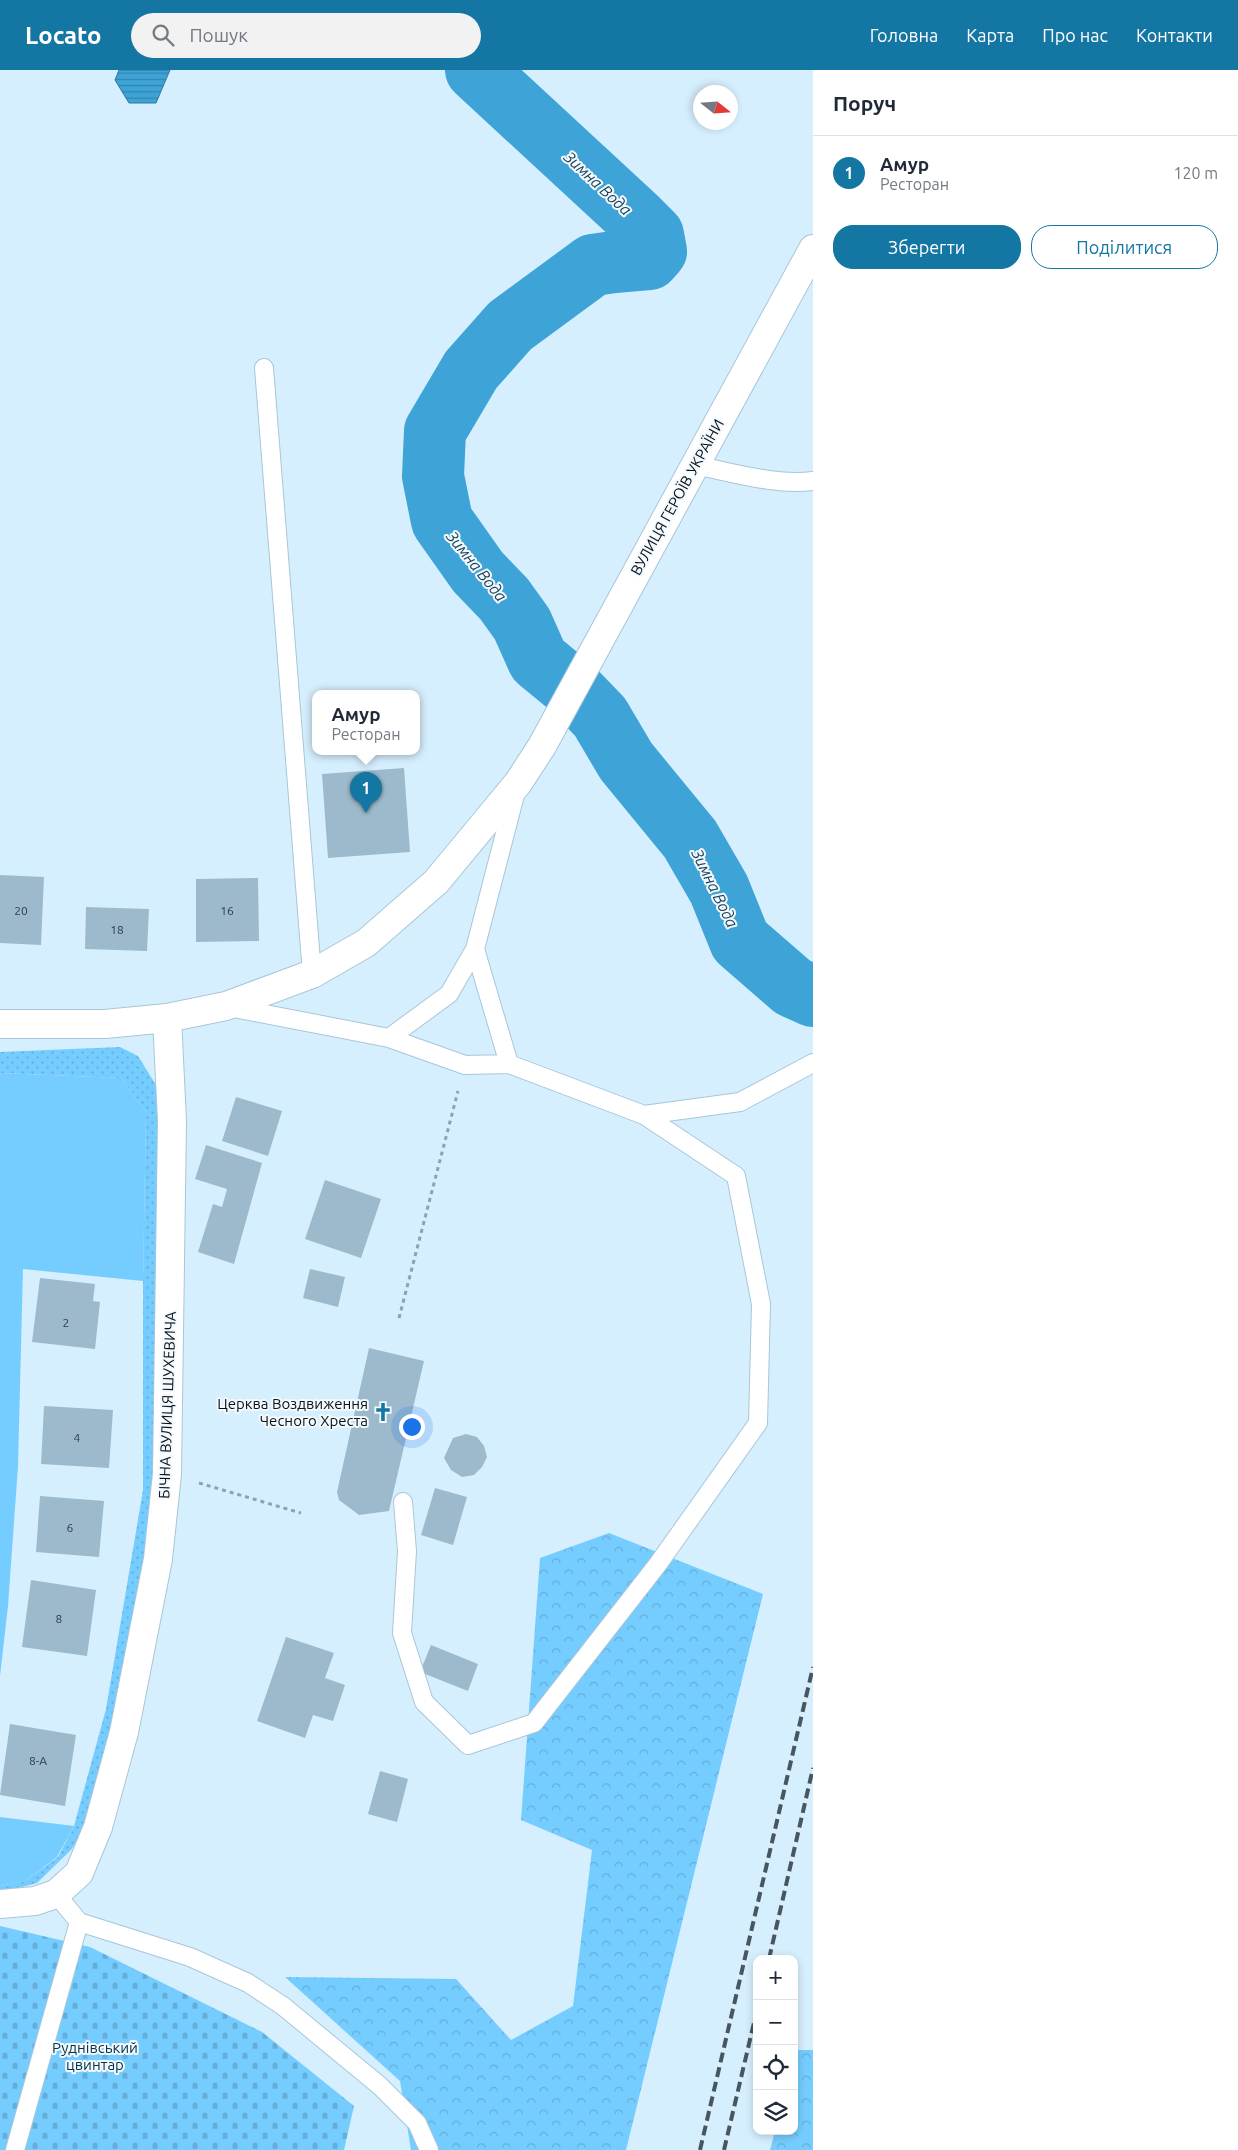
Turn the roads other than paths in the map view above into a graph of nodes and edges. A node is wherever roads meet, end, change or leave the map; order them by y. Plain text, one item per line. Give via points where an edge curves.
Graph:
1 (813, 250) edge
2 (264, 368) dead end
3 (694, 465) junction
4 (813, 481) edge
5 (518, 783) junction
6 (475, 949) junction
7 (312, 974) junction
8 (226, 1006) junction
9 (167, 1018) junction
10 (0, 1024) edge
11 (389, 1038) junction
12 (813, 1062) edge
13 (509, 1064) junction
14 (644, 1115) junction
15 (404, 1502) dead end
16 (56, 1894) junction
17 (0, 1904) edge
18 (79, 1922) junction
19 (15, 2150) edge
20 (429, 2150) edge

1 - 3 main road, ВУЛИЦЯ ГЕРОЇВ УКРАЇНИ
2 - 7 lane
3 - 4 lane via 779,481
3 - 5 main road, ВУЛИЦЯ ГЕРОЇВ УКРАЇНИ via 542,746
5 - 6 lane
5 - 7 main road, ВУЛИЦЯ ГЕРОЇВ УКРАЇНИ via 436,882 366,943
6 - 11 lane via 449,994
6 - 13 lane
7 - 8 main road, ВУЛИЦЯ ГЕРОЇВ УКРАЇНИ
8 - 9 main road, ВУЛИЦЯ ГЕРОЇВ УКРАЇНИ
8 - 11 lane
9 - 10 main road, ВУЛИЦЯ ГЕРОЇВ УКРАЇНИ via 105,1024
9 - 16 main road, БІЧНА ВУЛИЦЯ ШУХЕВИЧА via 172,1121 167,1474 158,1559 124,1732 98,1827 79,1873
11 - 13 lane via 465,1066
12 - 14 lane via 740,1102
13 - 14 lane
14 - 15 lane via 736,1176 761,1304 758,1423 658,1564 534,1723 468,1745 424,1702 402,1633 407,1552
16 - 17 main road, БІЧНА ВУЛИЦЯ ШУХЕВИЧА via 35,1901
16 - 18 lane
18 - 19 lane
18 - 20 lane via 190,1957 255,1988 380,2086 417,2123

